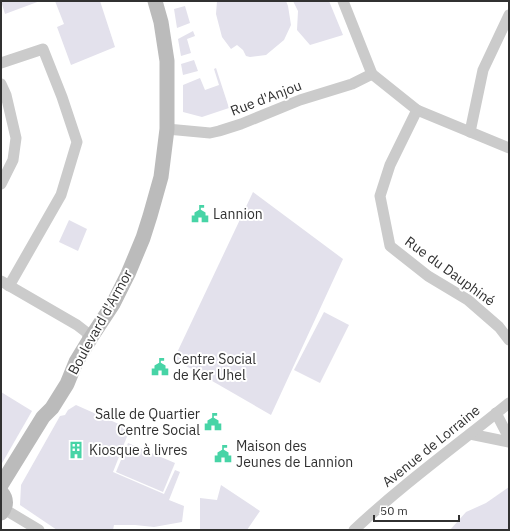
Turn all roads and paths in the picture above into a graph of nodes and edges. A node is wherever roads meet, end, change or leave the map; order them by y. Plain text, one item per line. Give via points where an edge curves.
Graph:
1 (155, 1) edge
2 (344, 1) edge
3 (509, 15) edge
4 (1, 63) edge
5 (372, 74) junction
6 (1, 84) edge
7 (417, 110) junction
8 (168, 129) junction
9 (470, 132) junction
10 (509, 148) edge
11 (1, 184) edge
12 (5, 283) edge
13 (90, 339) junction
14 (509, 340) edge
15 (509, 403) edge
16 (496, 413) junction
17 (470, 434) junction
18 (509, 438) edge
19 (509, 442) edge
20 (1, 485) edge
21 (1, 492) edge
22 (2, 511) edge
23 (39, 530) edge
24 (354, 530) edge

1 - 8 main road, Boulevard d'Armor via 167,61
2 - 5 street
3 - 9 street via 483,70
4 - 12 street via 43,49 77,142 60,195
5 - 7 street
5 - 8 street, Rue d'Anjou via 352,84 300,100 219,131 210,133
6 - 11 street via 16,138 13,160
7 - 9 street
7 - 14 street, Rue du Dauphiné via 390,166 380,196 390,246 428,276 468,300
8 - 13 main road, Boulevard d'Armor via 161,177 143,238 113,304
9 - 10 street
12 - 13 street via 77,325
13 - 20 main road, Boulevard d'Armor via 52,408 43,417
15 - 16 street, Avenue de Lorraine
16 - 17 street, Avenue de Lorraine
16 - 18 street
17 - 19 street
17 - 24 street, Avenue de Lorraine
21 - 22 main road via 6,500
22 - 23 street

